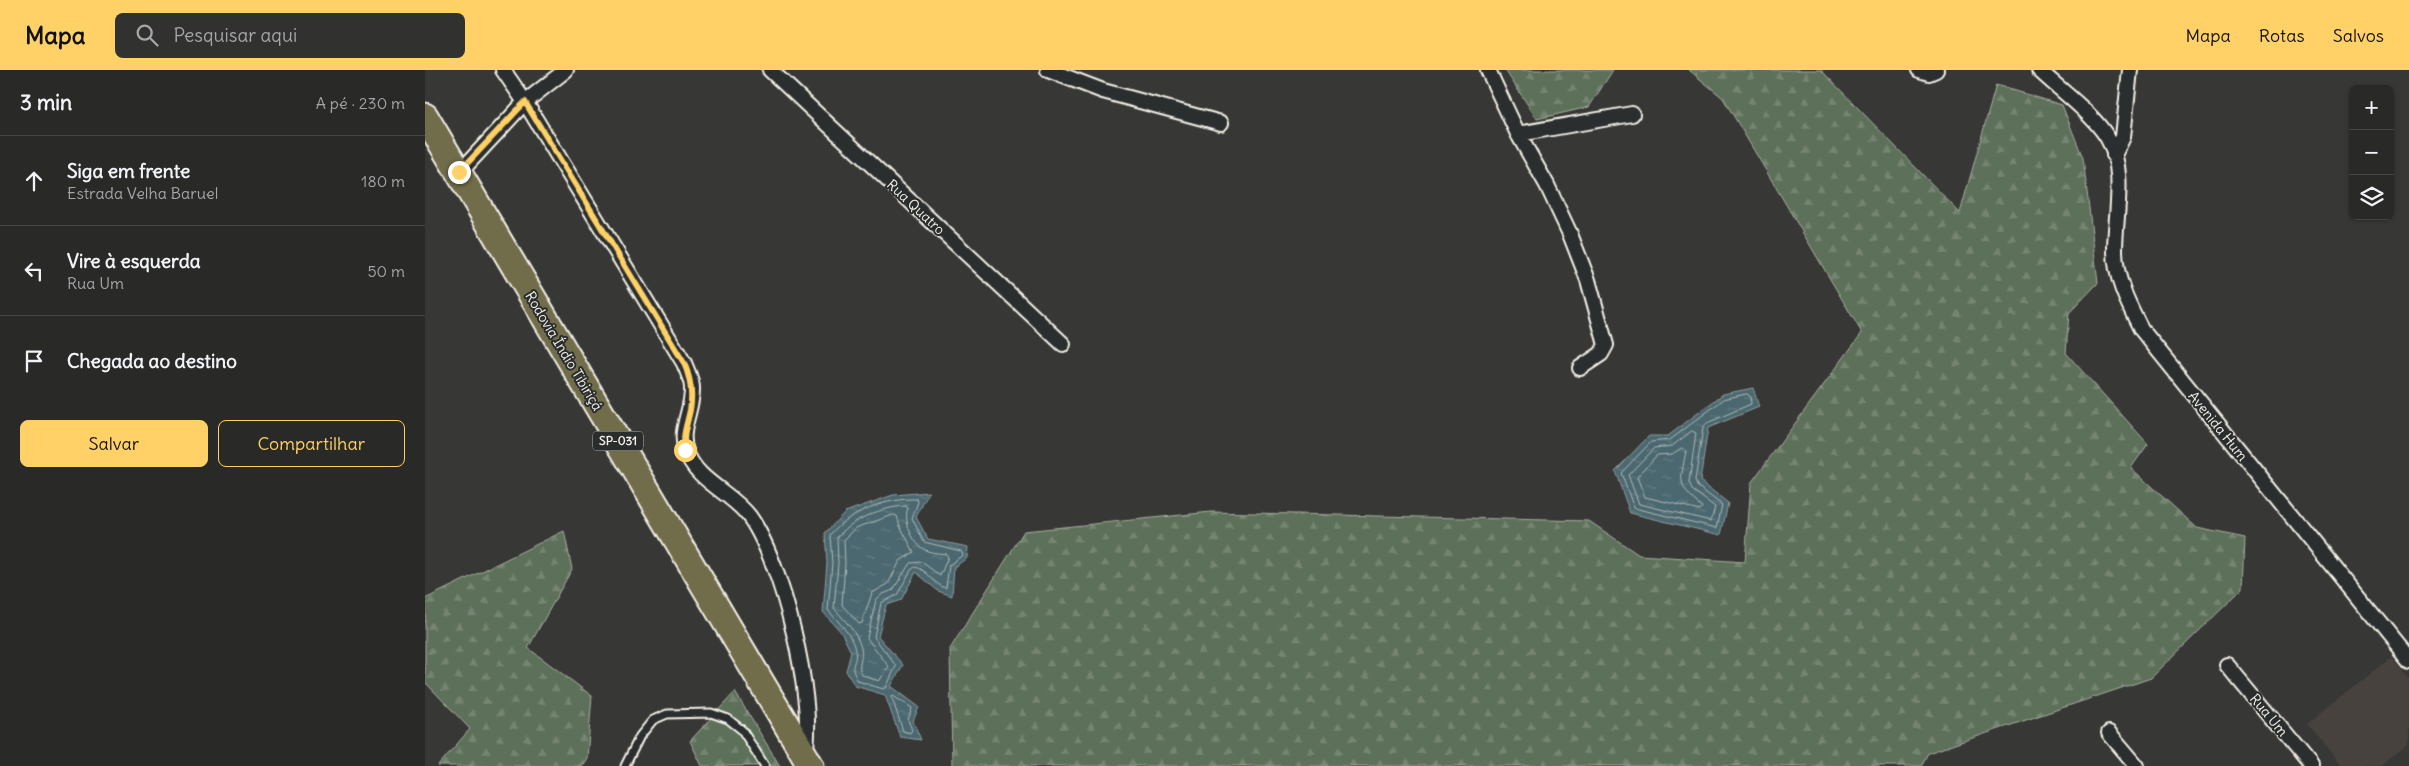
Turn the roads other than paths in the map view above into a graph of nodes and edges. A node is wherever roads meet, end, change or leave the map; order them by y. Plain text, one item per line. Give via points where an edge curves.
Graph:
1 (503, 70) edge
2 (566, 70) edge
3 (770, 70) edge
4 (1048, 70) edge
5 (1488, 70) edge
6 (1919, 70) edge
7 (1936, 70) edge
8 (2039, 70) edge
9 (2130, 70) edge
10 (525, 102) junction
11 (1632, 114) dead end
12 (425, 116) edge
13 (1221, 123) dead end
14 (1518, 134) junction
15 (2114, 155) junction
16 (459, 172) junction
17 (1063, 344) dead end
18 (1580, 368) dead end
19 (2409, 661) edge
20 (2227, 665) dead end
21 (2109, 733) dead end
22 (808, 760) edge
23 (625, 766) edge
24 (765, 766) edge
25 (2137, 766) edge
26 (2311, 766) edge

1 - 10 street
2 - 10 street
3 - 17 street, Rua Quatro
4 - 13 street via 1103,91
5 - 14 street
6 - 7 street via 1929,73
8 - 15 street via 2097,124 2108,138
9 - 15 street via 2123,137
10 - 16 street
10 - 22 street via 684,363 692,388 683,432 689,459 697,470 748,514 769,558 781,586 805,687
11 - 14 street
12 - 16 highway, Rodovia Índio Tibiriçá / SP-031
14 - 18 street via 1570,234 1606,341 1604,351
15 - 19 street, Avenida Hum via 2118,201 2115,252 2125,297 2141,329
16 - 22 highway, Rodovia Índio Tibiriçá / SP-031
20 - 26 street, Rua Um
21 - 25 street
23 - 24 lane via 640,736 653,720 667,714 711,712 729,719 742,730

